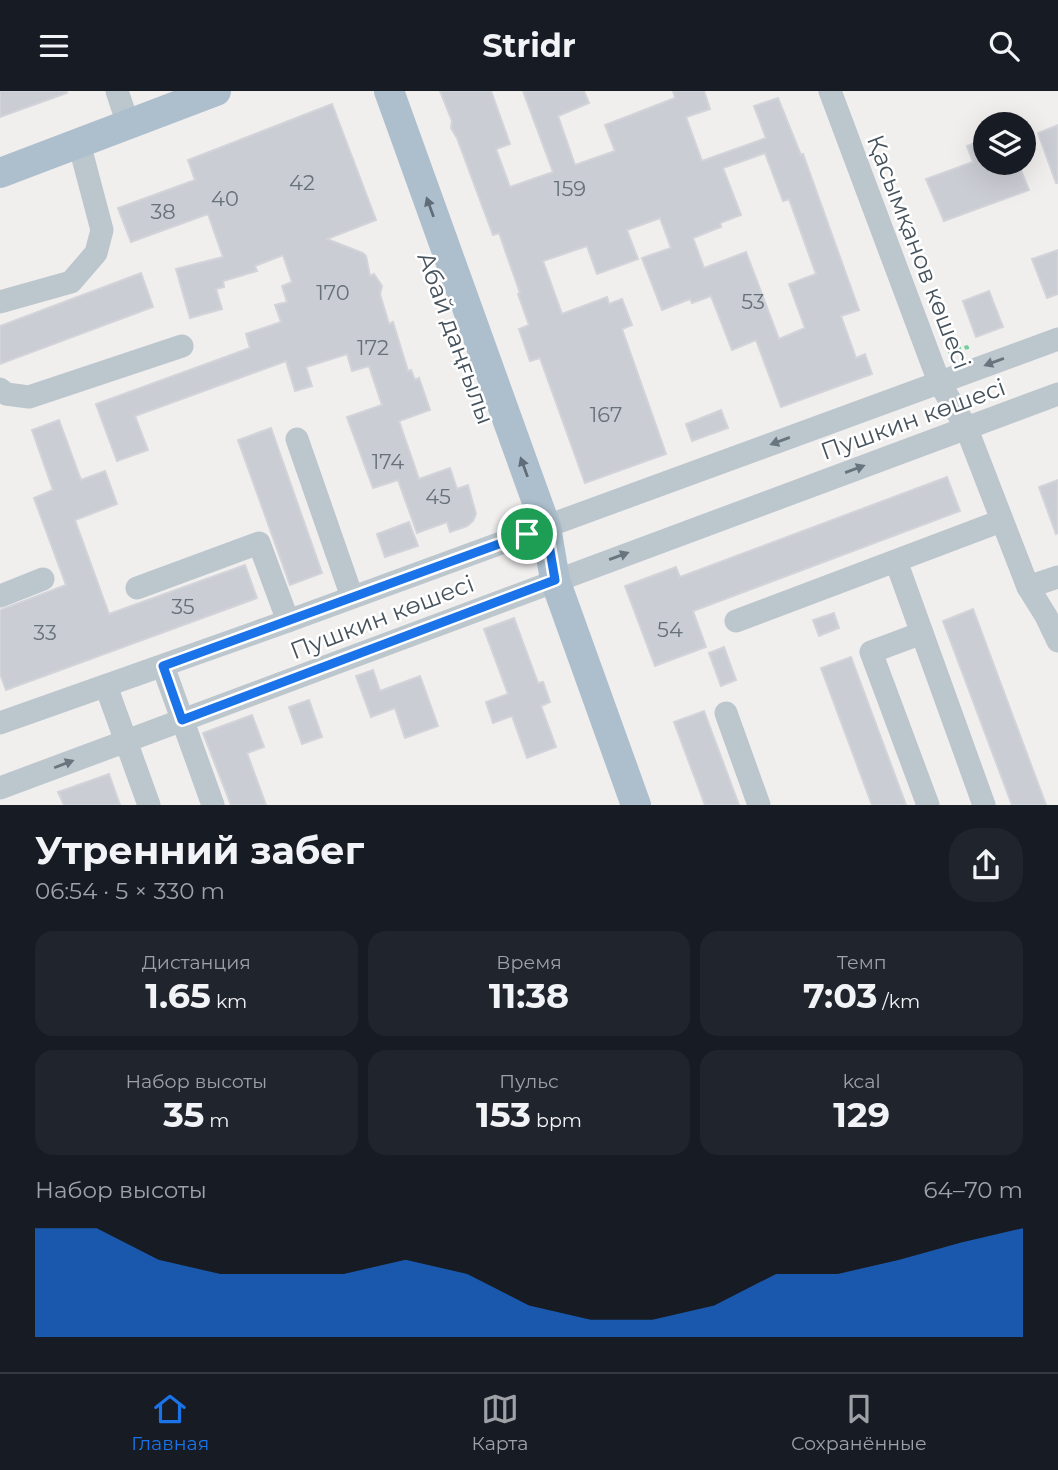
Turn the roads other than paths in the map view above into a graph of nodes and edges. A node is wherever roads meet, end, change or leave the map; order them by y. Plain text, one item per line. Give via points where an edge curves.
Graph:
1 (117, 91) edge
2 (216, 91) edge
3 (367, 91) edge
4 (388, 91) edge
5 (830, 91) edge
6 (128, 124) junction
7 (79, 143) junction
8 (0, 173) edge
9 (0, 302) edge
10 (1058, 339) edge
11 (182, 346) dead end
12 (939, 382) junction
13 (0, 389) edge
14 (1058, 394) edge
15 (966, 427) junction
16 (297, 439) dead end
17 (1001, 521) junction
18 (536, 531) junction
19 (896, 561) junction
20 (1058, 577) edge
21 (43, 579) dead end
22 (555, 580) junction
23 (1028, 587) junction
24 (137, 588) dead end
25 (0, 596) edge
26 (352, 597) junction
27 (288, 621) junction
28 (736, 621) dead end
29 (922, 633) junction
30 (1058, 641) edge
31 (163, 666) junction
32 (106, 686) junction
33 (726, 713) dead end
34 (182, 720) junction
35 (0, 723) edge
36 (126, 741) junction
37 (0, 788) edge
38 (149, 805) edge
39 (212, 805) edge
40 (636, 805) edge
41 (759, 805) edge
42 (928, 805) edge
43 (984, 805) edge

1 - 6 street
2 - 6 main road
3 - 18 main road, Абай даңғылы
18 -> 4 main road, Абай даңғылы
5 - 12 street, Қасымқанов көшесі
6 - 7 main road
7 - 8 main road
7 - 9 street via 102,230 96,253 71,282
10 -> 12 street, Пушкин көшесі
11 - 13 street via 29,397
12 - 15 street, Қасымқанов көшесі
12 -> 18 street, Пушкин көшесі
14 - 15 street, Пушкин көшесі
15 - 17 street, Қасымқанов көшесі
22 -> 15 street, Пушкин көшесі
16 - 26 street
17 - 19 street
17 - 23 street, Қасымқанов көшесі
18 - 22 main road, Абай даңғылы
18 - 26 street, Пушкин көшесі
19 - 28 street
19 - 29 street
20 - 23 street
21 - 25 street
22 - 34 street, Пушкин көшесі
22 - 40 main road, Абай даңғылы
23 - 30 street, Қасымқанов көшесі
24 - 27 street via 259,543
26 - 27 street, Пушкин көшесі
27 - 31 street, Пушкин көшесі
29 - 42 street via 871,652
29 - 43 street
31 - 32 street, Пушкин көшесі
31 - 34 street
32 - 35 street, Пушкин көшесі
32 - 36 street
33 - 41 street
34 - 36 street, Пушкин көшесі
34 - 39 street
37 -> 36 street, Пушкин көшесі
36 - 38 street

